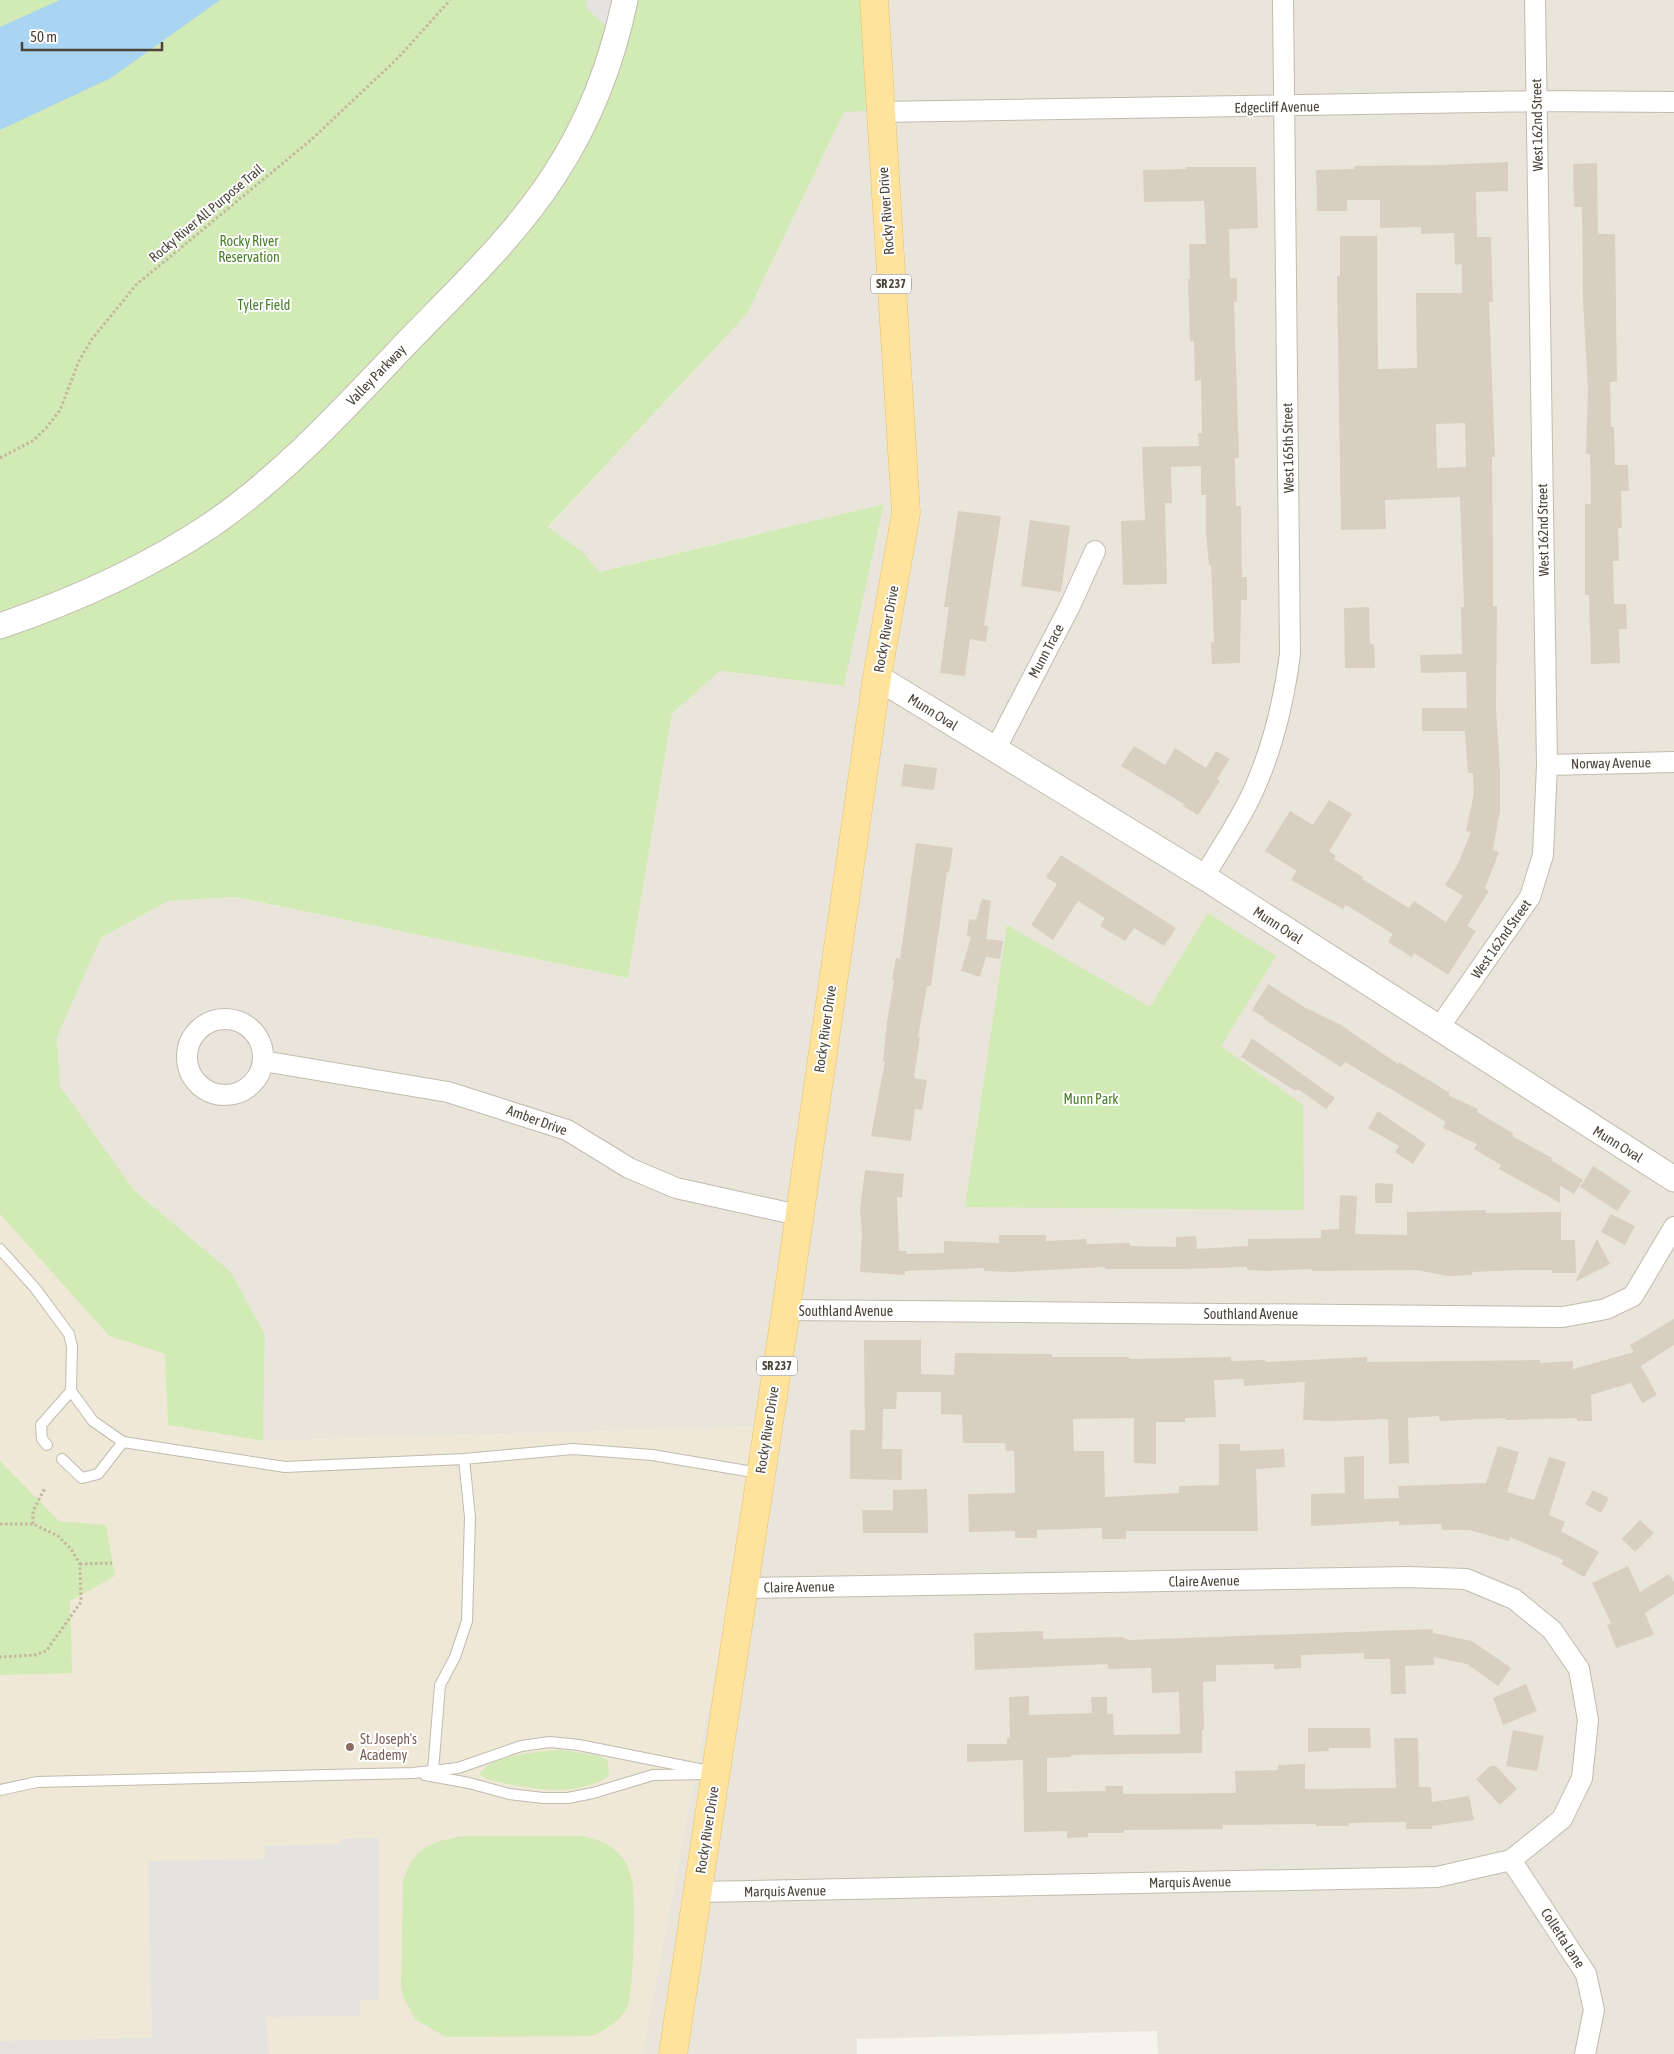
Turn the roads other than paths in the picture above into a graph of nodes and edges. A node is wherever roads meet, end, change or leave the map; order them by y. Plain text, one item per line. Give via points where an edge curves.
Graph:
1 (625, 0) edge
2 (874, 0) edge
3 (1282, 0) edge
4 (1535, 0) edge
5 (1536, 101) junction
6 (1674, 102) edge
7 (1284, 107) junction
8 (880, 112) junction
9 (1095, 551) dead end
10 (0, 626) edge
11 (877, 677) junction
12 (995, 750) junction
13 (1674, 762) edge
14 (1547, 764) junction
15 (1204, 877) junction
16 (1438, 1029) junction
17 (263, 1061) dead end
18 (1674, 1179) edge
19 (798, 1215) junction
20 (1674, 1227) edge
21 (0, 1249) edge
22 (786, 1310) junction
23 (71, 1391) junction
24 (123, 1442) junction
25 (47, 1445) dead end
26 (62, 1459) dead end
27 (464, 1459) junction
28 (760, 1473) junction
29 (743, 1588) junction
30 (1588, 1720) joint
31 (433, 1771) junction
32 (413, 1773) junction
33 (715, 1773) junction
34 (0, 1790) edge
35 (1511, 1860) junction
36 (698, 1892) junction
37 (673, 2054) edge
38 (1585, 2054) edge

1 - 10 street, Valley Parkway via 617,40 603,83 555,175 516,227 307,446 257,492 210,526 124,576
2 - 8 main road, Rocky River Drive / SR 237
3 - 7 street, West 165th Street
4 - 5 street, West 162nd Street
5 - 6 street, Edgecliff Avenue
5 - 7 street, Edgecliff Avenue
5 - 14 street, West 162nd Street
7 - 8 street, Edgecliff Avenue
7 - 15 street, West 165th Street via 1290,654 1276,730 1255,788
8 - 11 main road, Rocky River Drive / SR 237 via 906,514
9 - 12 street, Munn Trace
11 - 12 street, Munn Oval
11 - 19 main road, Rocky River Drive / SR 237
12 - 15 street, Munn Oval
13 - 14 street, Norway Avenue
14 - 16 street, West 162nd Street via 1543,855 1530,897
15 - 16 street, Munn Oval
16 - 18 street, Munn Oval
17 - 19 street, Amber Drive via 457,1094 567,1130 629,1168 676,1188
19 - 22 main road, Rocky River Drive / SR 237
20 - 22 street, Southland Avenue via 1633,1296 1606,1309 1563,1317
21 - 23 lane via 35,1288 69,1334 72,1346
22 - 28 main road, Rocky River Drive / SR 237
23 - 24 lane via 93,1421
23 - 25 lane via 41,1425 42,1439
24 - 26 lane via 98,1474 82,1478
24 - 27 lane via 285,1467
27 - 28 lane via 573,1450 652,1455
27 - 31 lane via 470,1516 467,1621 455,1657 440,1685
28 - 29 main road, Rocky River Drive / SR 237
29 - 30 street, Claire Avenue via 1466,1579 1514,1599 1552,1630 1578,1669
29 - 33 main road, Rocky River Drive / SR 237
30 - 35 street, Marquis Avenue via 1582,1778 1562,1819
31 - 32 lane
31 - 33 lane via 458,1768 522,1746 550,1742
32 - 33 lane via 543,1798 593,1793 652,1776
32 - 34 lane via 37,1782
33 - 36 main road, Rocky River Drive / SR 237
35 - 36 street, Marquis Avenue via 1436,1878
35 - 38 street, Colletta Lane via 1586,1974 1594,2010
36 - 37 main road, Rocky River Drive / SR 237

